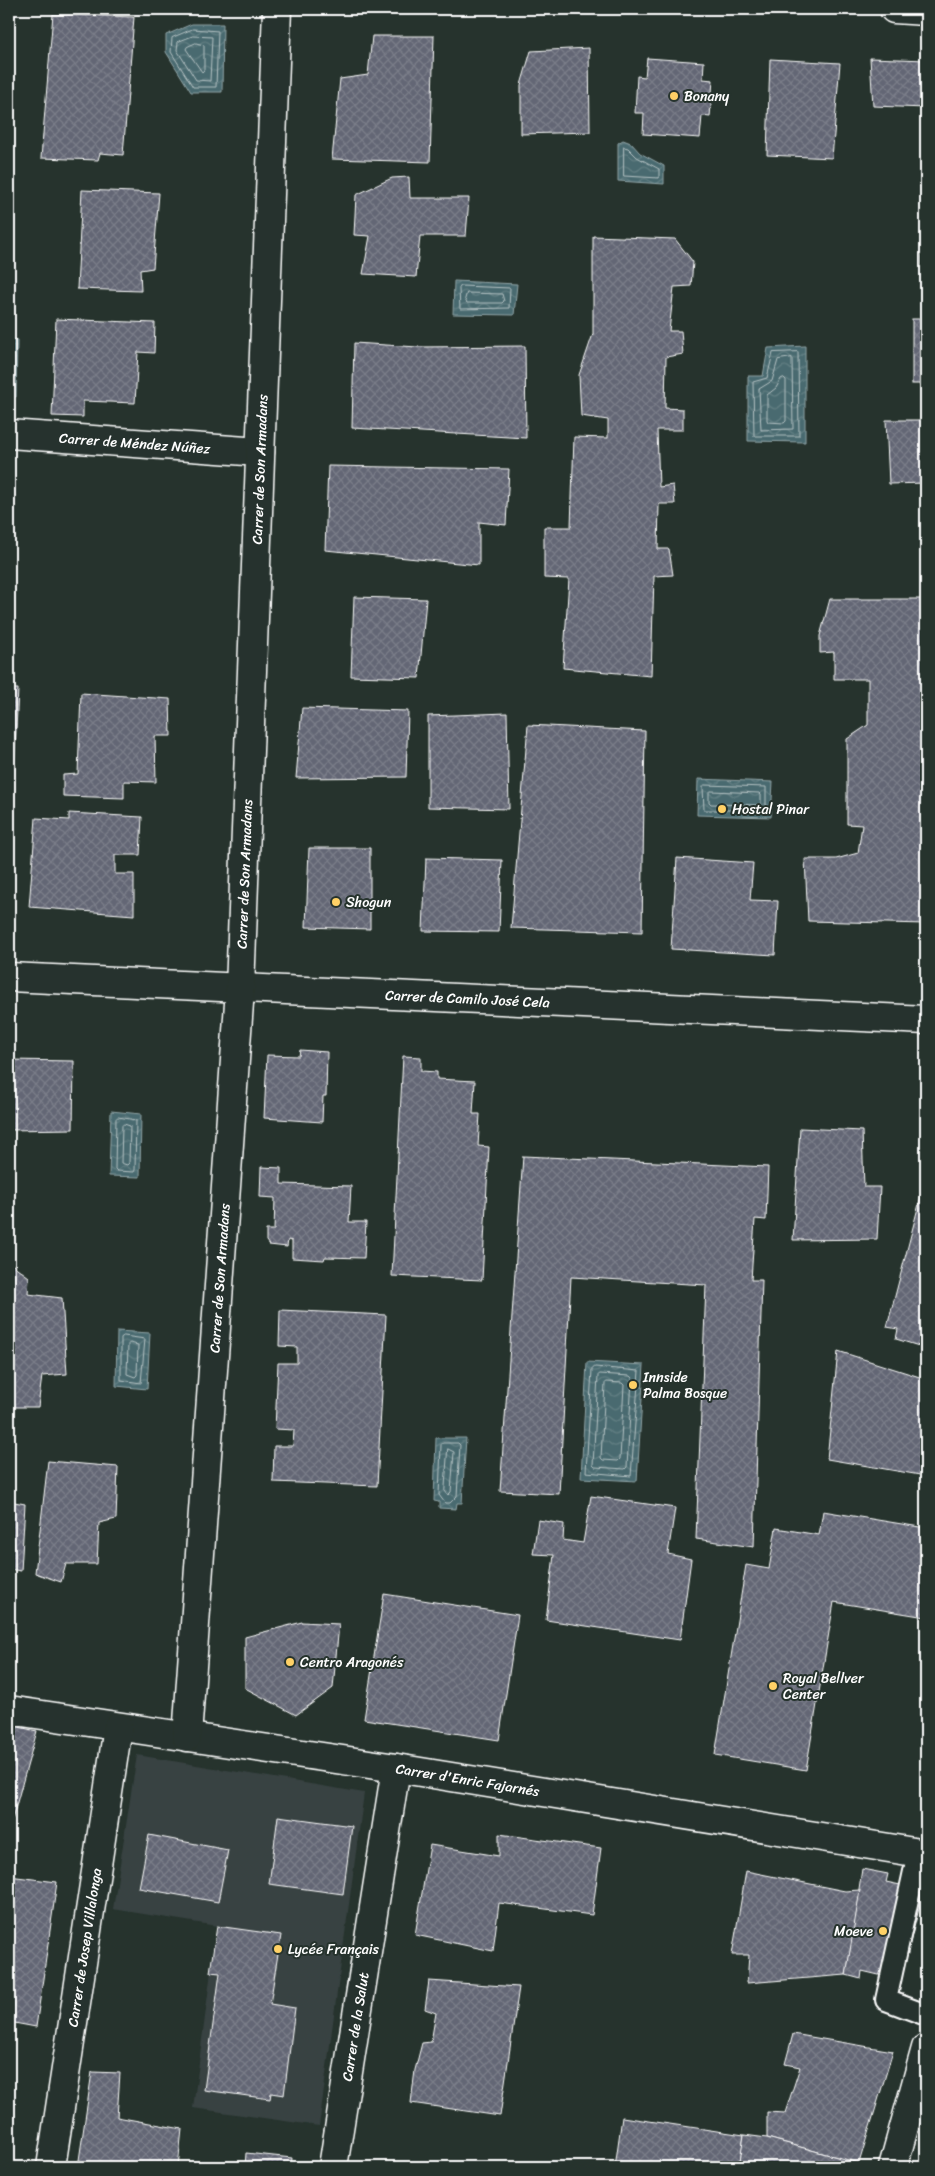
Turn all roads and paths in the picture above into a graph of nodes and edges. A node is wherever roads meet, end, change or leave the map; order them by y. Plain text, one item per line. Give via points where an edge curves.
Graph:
1 (277, 9) edge
2 (894, 9) edge
3 (926, 11) edge
4 (9, 434) edge
5 (260, 452) junction
6 (9, 977) edge
7 (240, 989) junction
8 (926, 1020) edge
9 (9, 1710) edge
10 (118, 1727) junction
11 (188, 1737) junction
12 (396, 1768) junction
13 (922, 1854) edge
14 (926, 2015) edge
15 (926, 2048) edge
16 (51, 2167) edge
17 (333, 2167) edge
18 (893, 2167) edge

1 - 5 street, Carrer de Son Armadans
2 - 3 street
4 - 5 street, Carrer de Méndez Núñez
5 - 7 street, Carrer de Son Armadans
6 - 7 street, Carrer de Camilo José Cela
7 - 8 street, Carrer de Camilo José Cela
7 - 11 street, Carrer de Son Armadans
9 - 10 street, Carrer d'Enric Fajarnés
10 - 11 street, Carrer d'Enric Fajarnés
10 - 16 street, Carrer de Josep Villalonga
11 - 12 street, Carrer d'Enric Fajarnés
12 - 13 street, Carrer d'Enric Fajarnés
12 - 17 street, Carrer de la Salut
13 - 14 lane via 886,2000
15 - 18 street

